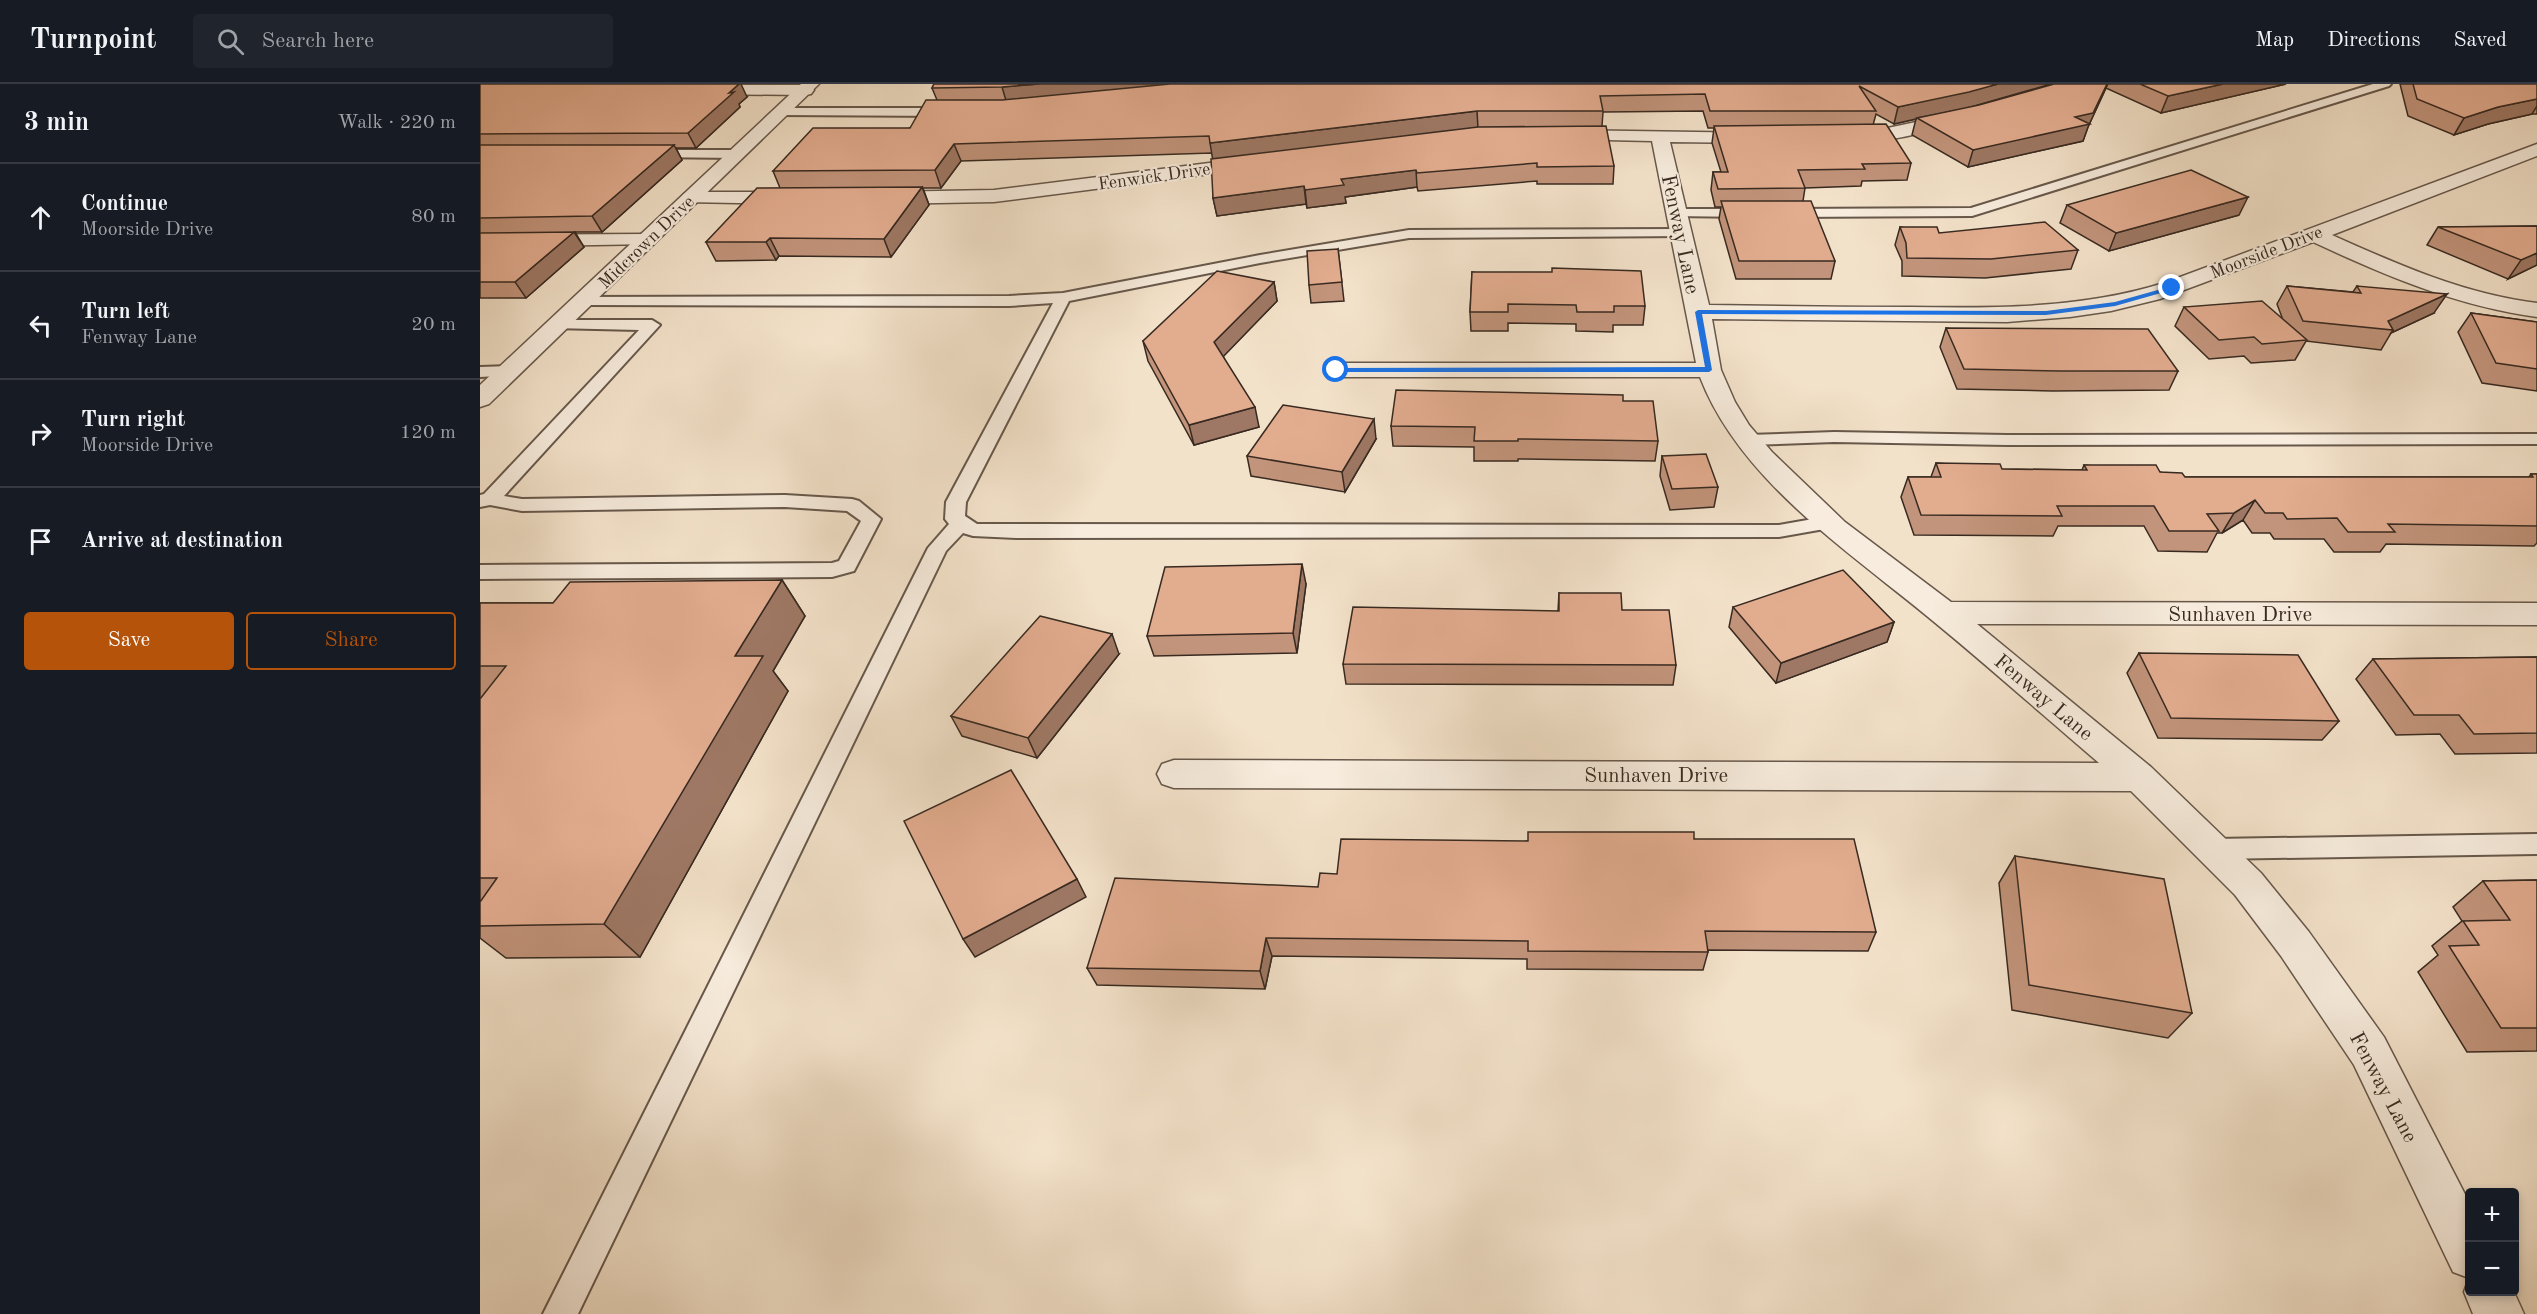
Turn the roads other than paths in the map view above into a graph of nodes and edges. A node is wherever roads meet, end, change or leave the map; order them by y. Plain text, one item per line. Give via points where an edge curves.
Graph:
1 (2385, 84) edge
2 (808, 87) edge
3 (689, 90) edge
4 (782, 112) junction
5 (963, 112) edge
6 (1979, 113) edge
7 (1544, 135) edge
8 (1660, 137) junction
9 (1777, 137) edge
10 (1824, 137) edge
11 (2537, 150) edge
12 (738, 153) junction
13 (633, 154) edge
14 (1276, 160) edge
15 (691, 198) junction
16 (809, 198) edge
17 (868, 198) edge
18 (1679, 223) junction
19 (2313, 234) junction
20 (647, 240) junction
21 (480, 241) edge
22 (1063, 298) junction
23 (585, 300) junction
24 (2537, 310) edge
25 (1698, 312) junction
26 (558, 325) junction
27 (1336, 370) dead end
28 (1709, 370) junction
29 (510, 371) junction
30 (480, 372) edge
31 (480, 399) edge
32 (2537, 439) edge
33 (1748, 440) junction
34 (485, 500) edge
35 (1830, 522) junction
36 (961, 523) junction
37 (480, 572) edge
38 (1944, 613) junction
39 (2537, 614) edge
40 (1174, 774) dead end
41 (2139, 777) junction
42 (2537, 844) edge
43 (2214, 849) junction
44 (2465, 1247) edge
45 (2490, 1296) edge
46 (560, 1314) edge
47 (2499, 1314) edge

1 - 18 lane via 1972,212 1771,213
2 - 3 street
2 - 4 street, Midcrown Drive
4 - 5 lane
4 - 12 street, Midcrown Drive
6 - 10 street via 1878,135
7 - 8 street
8 - 9 street
8 - 18 street, Fenway Lane
11 - 19 street, Moorside Drive
12 - 13 lane
12 - 15 street, Midcrown Drive
14 - 17 street, Fenwick Drive via 994,196
15 - 16 street
15 - 20 street, Midcrown Drive
18 - 22 lane via 1400,235
18 - 25 street, Fenway Lane
19 - 24 street via 2422,284
19 - 25 street, Moorside Drive via 2146,297 2082,310 2007,315
20 - 21 street
20 - 23 street, Midcrown Drive
22 - 23 lane
22 - 36 lane via 956,502 955,519
23 - 26 street, Midcrown Drive
25 - 28 street, Fenway Lane
26 - 29 street, Midcrown Drive
26 - 34 lane via 652,325
27 - 28 street
28 - 33 street, Fenway Lane via 1722,402
29 - 30 lane
29 - 31 street, Midcrown Drive
32 - 33 lane
33 - 35 street, Fenway Lane
34 - 37 lane via 522,506 785,501 852,506 872,519 847,566 832,570
35 - 36 lane via 1779,531 1016,532 973,530
35 - 38 street, Fenway Lane
36 - 46 lane via 939,548
38 - 39 street, Sunhaven Drive
38 - 41 street, Fenway Lane
40 - 41 street, Sunhaven Drive
41 - 43 street, Fenway Lane
42 - 43 lane
43 - 44 street, Fenway Lane via 2248,884 2295,944 2369,1051
45 - 47 street

